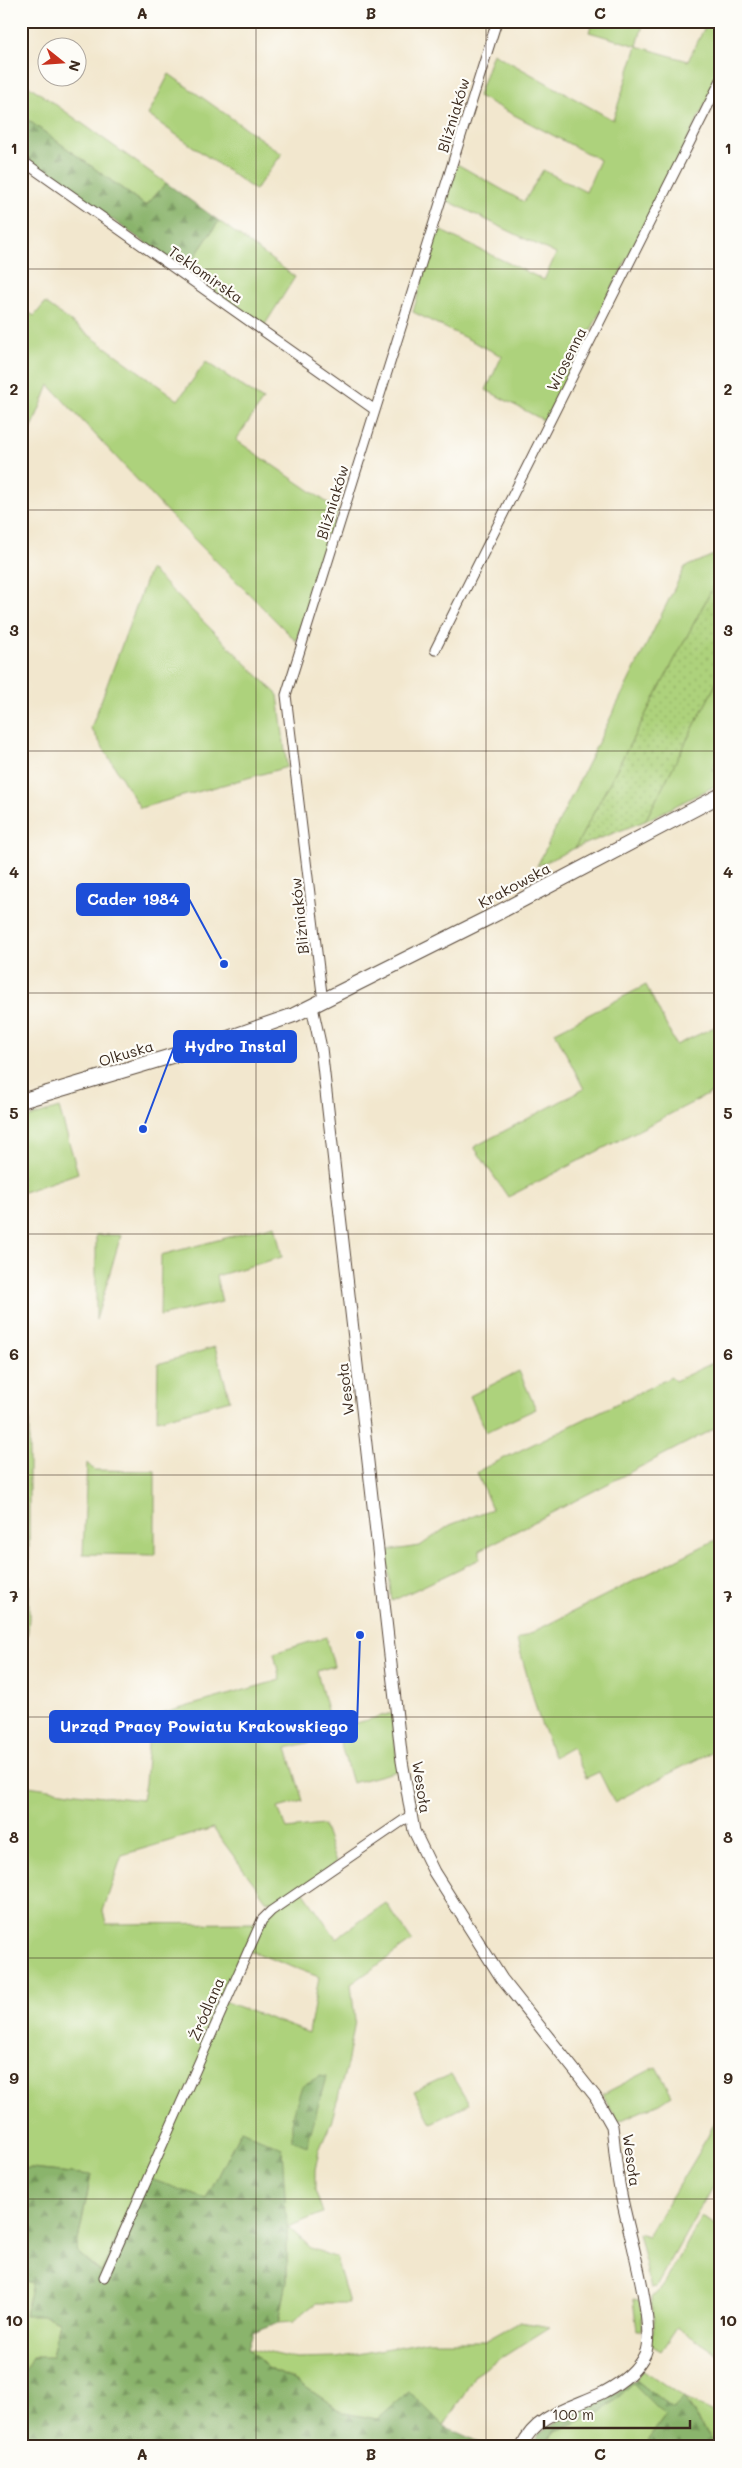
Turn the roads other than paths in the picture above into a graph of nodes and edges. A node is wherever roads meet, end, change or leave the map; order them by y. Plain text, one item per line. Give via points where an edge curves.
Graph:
1 (497, 21) edge
2 (721, 80) edge
3 (21, 160) edge
4 (375, 410) junction
5 (435, 650) dead end
6 (721, 795) edge
7 (317, 1004) junction
8 (21, 1101) edge
9 (21, 1307) edge
10 (24, 1354) dead end
11 (411, 1815) junction
12 (104, 2277) dead end
13 (521, 2447) edge

1 - 4 street, Bliźniaków
2 - 5 street, Wiosenna
3 - 4 street, Teklomirska
4 - 7 street, Bliźniaków via 286,695
6 - 7 main road, Krakowska
7 - 8 main road, Olkuska via 205,1046
7 - 11 street, Wesoła via 402,1760
9 - 10 street
11 - 12 street, Źródlana via 262,1920
11 - 13 street, Wesoła via 420,1845 434,1872 502,1979 595,2096 612,2126 620,2192 642,2288 648,2329 645,2353 627,2377 604,2392 557,2411 534,2427

